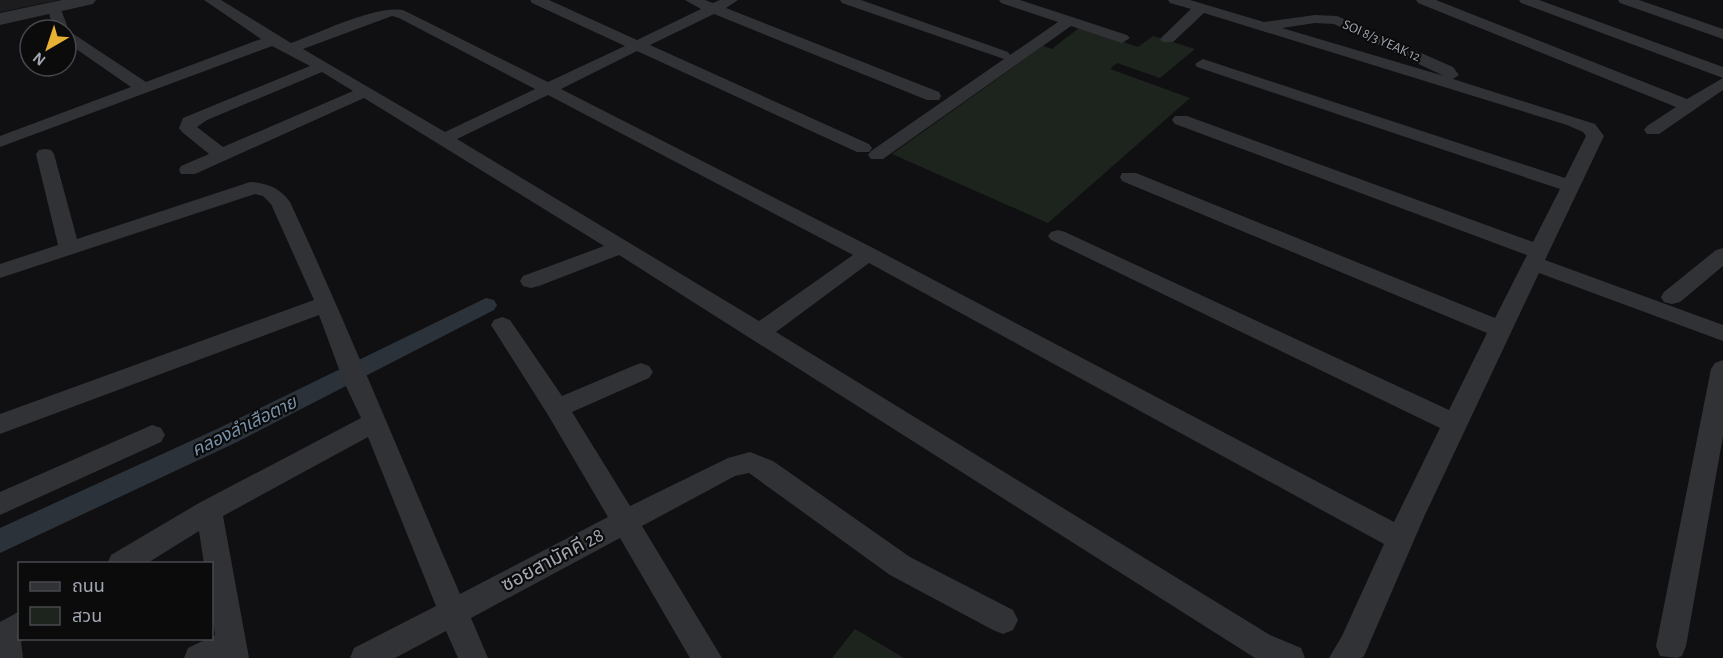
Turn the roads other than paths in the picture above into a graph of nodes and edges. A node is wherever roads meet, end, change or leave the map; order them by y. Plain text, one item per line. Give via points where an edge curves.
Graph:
1 (87, 0) edge
2 (211, 0) edge
3 (537, 0) edge
4 (692, 0) edge
5 (731, 0) edge
6 (847, 0) edge
7 (1006, 0) edge
8 (1175, 0) edge
9 (1423, 0) edge
10 (1526, 0) edge
11 (1624, 0) edge
12 (54, 7) junction
13 (1201, 8) junction
14 (713, 9) junction
15 (58, 18) edge
16 (0, 19) edge
17 (1069, 21) junction
18 (1262, 26) junction
19 (1723, 34) edge
20 (1122, 38) dead end
21 (1168, 39) dead end
22 (78, 43) edge
23 (281, 44) junction
24 (636, 46) junction
25 (1002, 55) dead end
26 (1203, 64) dead end
27 (322, 66) junction
28 (1723, 74) edge
29 (1723, 83) edge
30 (1451, 84) junction
31 (145, 88) junction
32 (547, 89) junction
33 (364, 92) junction
34 (933, 96) dead end
35 (1689, 106) junction
36 (1180, 120) dead end
37 (1653, 130) dead end
38 (444, 139) junction
39 (0, 142) edge
40 (45, 154) dead end
41 (221, 155) junction
42 (188, 170) dead end
43 (1129, 177) dead end
44 (1571, 186) junction
45 (1058, 236) dead end
46 (620, 247) junction
47 (69, 249) junction
48 (868, 254) junction
49 (1723, 255) edge
50 (1536, 258) junction
51 (0, 272) edge
52 (531, 281) dead end
53 (1672, 297) dead end
54 (326, 304) junction
55 (502, 325) dead end
56 (1499, 329) junction
57 (760, 332) junction
58 (1723, 333) edge
59 (1723, 369) edge
60 (641, 372) dead end
61 (557, 408) junction
62 (375, 422) junction
63 (1453, 423) junction
64 (0, 424) edge
65 (152, 435) dead end
66 (0, 504) edge
67 (209, 511) junction
68 (625, 521) junction
69 (1399, 538) junction
70 (125, 562) edge
71 (454, 611) junction
72 (1003, 620) dead end
73 (18, 626) edge
74 (1671, 646) dead end
75 (232, 650) edge
76 (8, 658) edge
77 (199, 658) edge
78 (365, 658) edge
79 (473, 658) edge
80 (706, 658) edge
81 (1290, 658) edge
82 (1344, 658) edge

1 - 12 street
2 - 23 street
3 - 24 street
4 - 14 street
5 - 14 street
6 - 25 street
7 - 17 street
8 - 13 street, SOI 8/3 YEAK 12
9 - 35 street
10 - 28 street
11 - 19 street
12 - 15 street
12 - 16 street
13 - 18 street, SOI 8/3 YEAK 12
13 - 21 street
14 - 24 street
14 - 34 street
17 - 20 street
17 - 24 street via 870,152
18 - 30 street, SOI 8/3 YEAK 12
18 - 30 street, SOI 8/3 YEAK 12 via 1315,18 1344,22 1447,70 1452,76
22 - 31 street
23 - 27 street
23 - 31 street
23 - 32 street via 392,12 403,14
24 - 32 street
26 - 44 street
27 - 33 street
27 - 41 street via 189,122 191,132
29 - 35 street
30 - 44 street, SOI 8/3 YEAK 12 via 1574,120 1589,128 1595,136
31 - 39 street
32 - 38 street
32 - 48 street
33 - 38 street
33 - 41 street
35 - 37 street
36 - 50 street
38 - 46 street
40 - 47 street
41 - 42 street
43 - 56 street
44 - 50 street
45 - 63 street
46 - 52 street
46 - 57 street
47 - 51 street
47 - 54 street via 250,188 265,188 280,202
48 - 57 street
48 - 69 street
49 - 53 street
50 - 56 street
50 - 58 street
54 - 62 street
54 - 64 street
55 - 61 street
56 - 63 street
57 - 81 street via 1249,639
59 - 74 street
60 - 61 street
61 - 68 street
62 - 67 street
62 - 71 street
63 - 69 street
65 - 66 street
67 - 70 street
67 - 75 street
68 - 71 street, ซอยสามัคคี 28
68 - 72 street, ซอยสามัคคี 28 via 728,468 754,463 891,560
68 - 80 street
69 - 82 street via 1353,646
71 - 78 street, ซอยสามัคคี 28
71 - 79 street
73 - 76 street via 5,636
75 - 77 street

